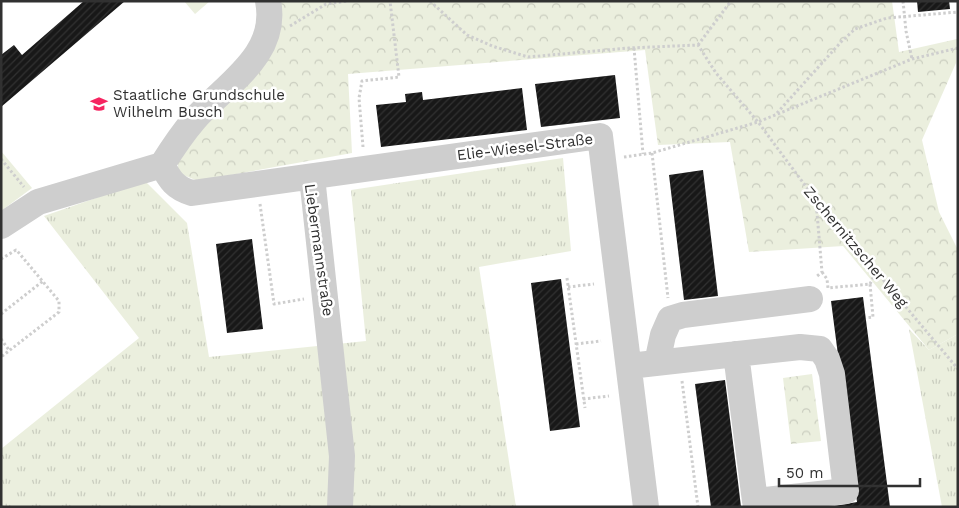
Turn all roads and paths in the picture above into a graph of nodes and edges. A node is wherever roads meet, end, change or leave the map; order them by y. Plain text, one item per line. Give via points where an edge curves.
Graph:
1 (268, 1) edge
2 (348, 1) edge
3 (390, 1) edge
4 (430, 1) edge
5 (730, 1) edge
6 (903, 1) edge
7 (958, 12) edge
8 (905, 17) junction
9 (698, 45) junction
10 (262, 48) junction
11 (634, 48) junction
12 (958, 48) edge
13 (912, 59) junction
14 (776, 114) junction
15 (758, 122) junction
16 (601, 148) junction
17 (652, 152) junction
18 (643, 154) junction
19 (1, 159) edge
20 (162, 164) junction
21 (365, 169) junction
22 (312, 177) junction
23 (257, 183) junction
24 (816, 200) junction
25 (38, 202) junction
26 (1, 226) edge
27 (1, 259) edge
28 (822, 272) junction
29 (876, 272) junction
30 (567, 278) dead end
31 (43, 281) junction
32 (594, 284) dead end
33 (870, 284) junction
34 (568, 287) junction
35 (305, 299) dead end
36 (810, 299) joint
37 (1, 314) edge
38 (866, 318) dead end
39 (670, 319) junction
40 (1, 340) edge
41 (601, 342) dead end
42 (576, 344) junction
43 (9, 350) junction
44 (736, 354) junction
45 (1, 357) edge
46 (668, 362) junction
47 (628, 366) junction
48 (958, 369) edge
49 (609, 396) dead end
50 (584, 399) junction
51 (585, 408) dead end
52 (340, 507) edge
53 (646, 507) edge
54 (698, 507) edge

1 - 10 street via 268,27
2 - 10 path via 326,4 297,20
3 - 21 path via 399,77 362,81 358,98
4 - 11 path via 467,35 528,57
5 - 9 path
6 - 8 path
7 - 8 path
8 - 13 path
8 - 14 path via 888,18 856,29
9 - 11 path
9 - 15 path, Zschernitzscher Weg via 716,73
10 - 20 street via 252,63 194,120
11 - 18 path
12 - 13 path
13 - 14 path
14 - 15 path
15 - 17 path
15 - 24 path, Zschernitzscher Weg
16 - 18 path
16 - 21 street, Elie-Wiesel-Straße
16 - 47 street, Elie-Wiesel-Straße
17 - 18 path
17 - 39 path
19 - 25 path
20 - 23 street, Liebermannstraße via 169,180 178,188 192,192
20 - 25 street
21 - 22 street, Elie-Wiesel-Straße
22 - 23 street, Liebermannstraße
22 - 52 street, Liebermannstraße via 342,456
23 - 35 path via 274,304
24 - 28 path
24 - 29 path, Zschernitzscher Weg
25 - 26 street
27 - 31 path via 16,250
28 - 33 path via 828,288
28 - 36 path via 808,285
29 - 33 path
29 - 48 path, Zschernitzscher Weg
30 - 34 path
31 - 37 path
31 - 43 path via 59,300 60,312
32 - 34 path
33 - 38 path via 873,317
34 - 42 path
36 - 39 street
39 - 46 street via 663,334
40 - 43 path
41 - 42 path
42 - 50 path
43 - 45 path
44 - 44 street via 800,347 820,349 828,359 832,374 846,491 755,502
44 - 46 street
46 - 47 street
46 - 54 path
47 - 53 street, Elie-Wiesel-Straße
49 - 50 path
50 - 51 path

